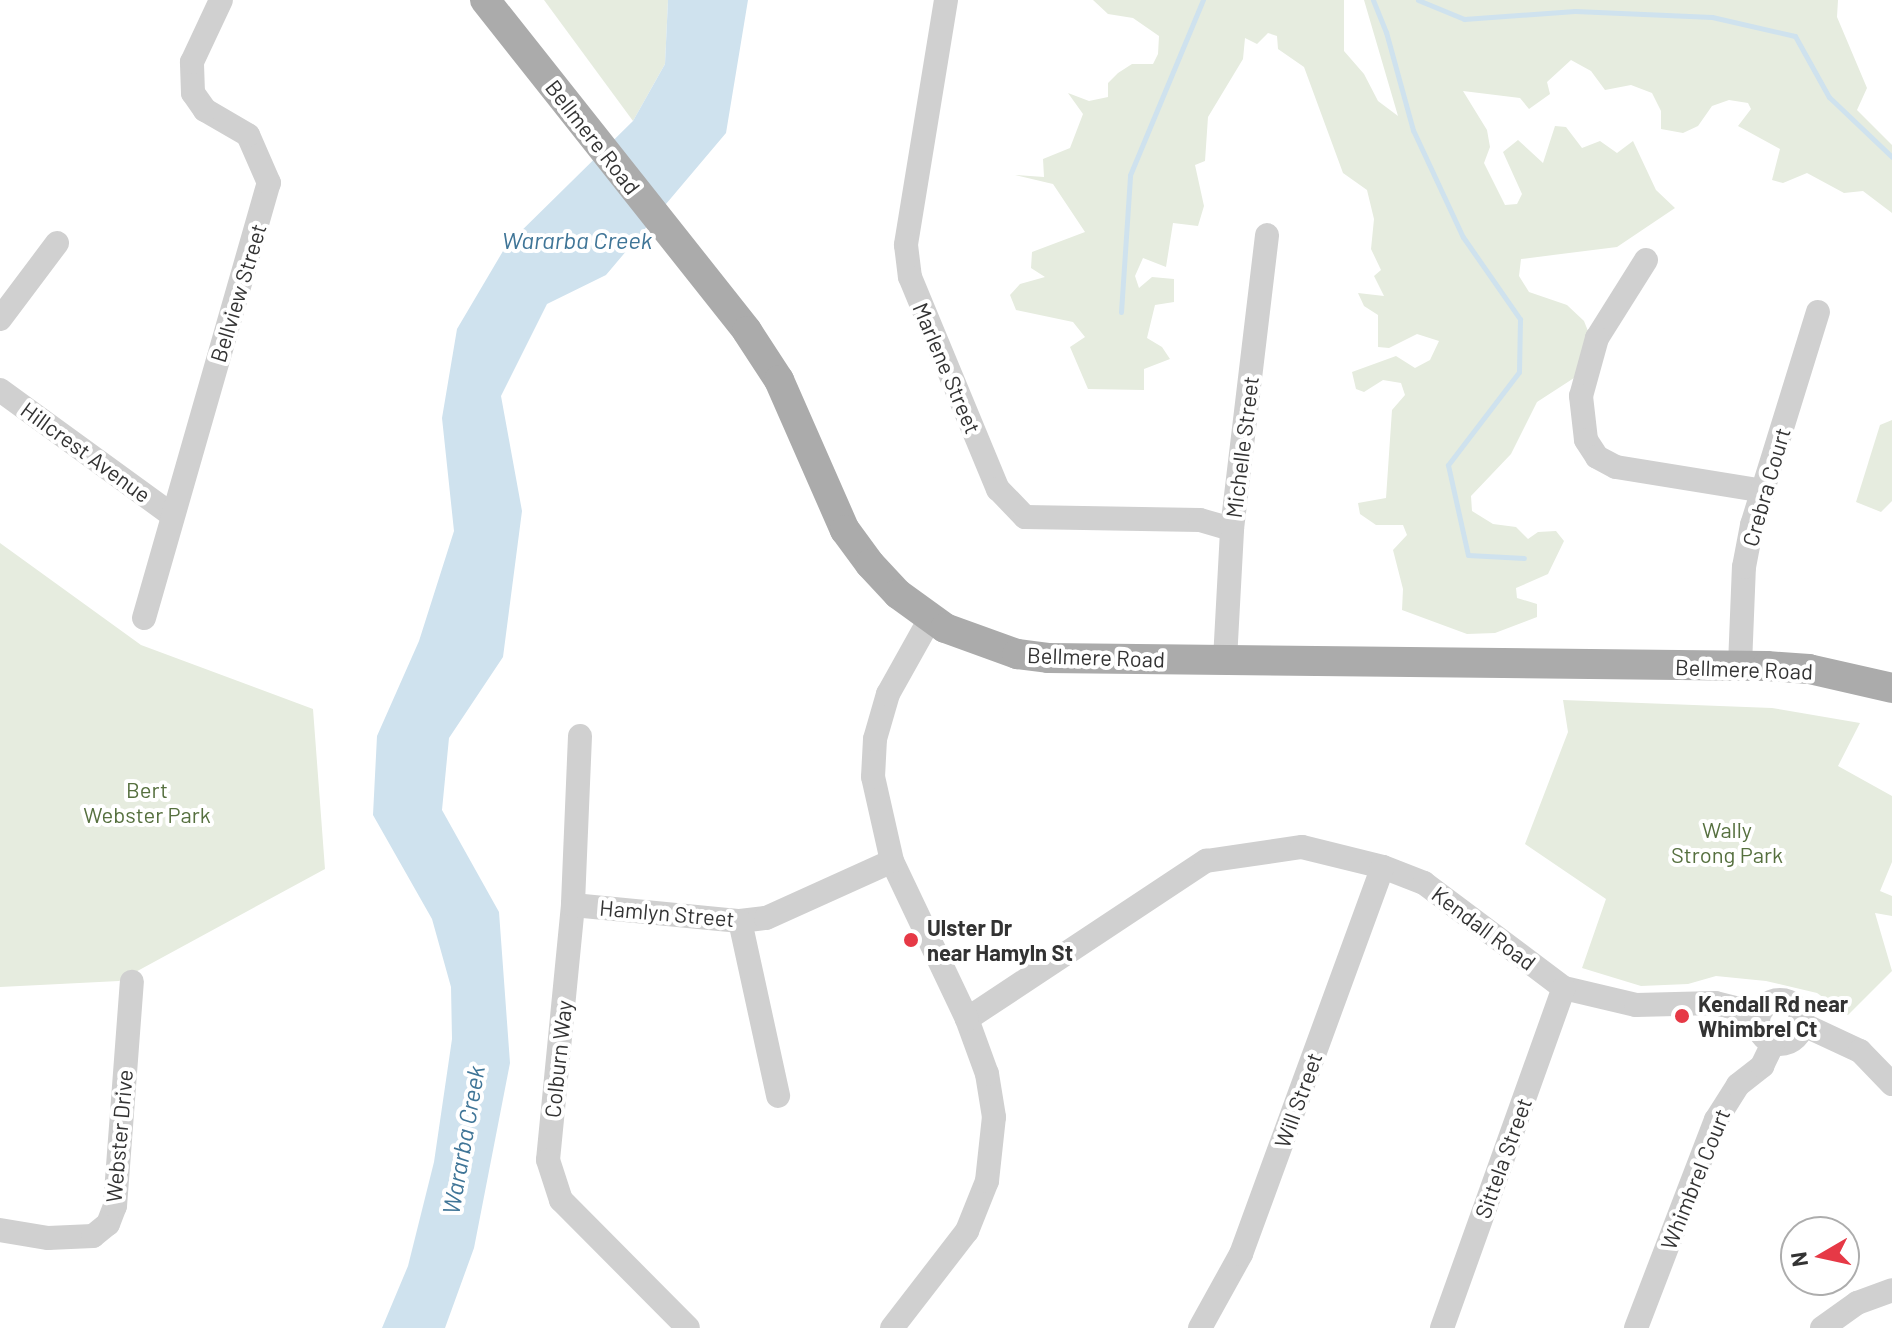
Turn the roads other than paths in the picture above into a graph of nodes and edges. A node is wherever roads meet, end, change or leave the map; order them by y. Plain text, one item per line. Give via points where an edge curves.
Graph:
1 (221, 0) edge
2 (485, 0) edge
3 (946, 0) edge
4 (1267, 235) dead end
5 (57, 243) dead end
6 (1646, 260) dead end
7 (1818, 312) dead end
8 (0, 319) edge
9 (0, 390) edge
10 (1764, 491) junction
11 (172, 515) junction
12 (1232, 529) junction
13 (144, 618) dead end
14 (930, 619) junction
15 (1225, 660) junction
16 (1740, 665) junction
17 (1892, 688) edge
18 (580, 736) dead end
19 (892, 861) junction
20 (1383, 867) junction
21 (573, 905) junction
22 (740, 921) junction
23 (132, 982) dead end
24 (1564, 988) junction
25 (1759, 1014) junction
26 (967, 1019) junction
27 (1802, 1024) junction
28 (1773, 1043) junction
29 (1892, 1084) edge
30 (778, 1096) dead end
31 (0, 1230) edge
32 (1892, 1290) edge
33 (688, 1328) edge
34 (892, 1328) edge
35 (1200, 1328) edge
36 (1442, 1328) edge
37 (1636, 1328) edge
38 (1822, 1328) edge

1 - 11 street, Bellview Street via 192,62 193,93 205,110 248,135 269,183
2 - 14 main road, Bellmere Road via 779,380 845,530 879,574
3 - 12 street, Marlene Street via 906,245 908,266 919,306 998,489 1025,517 1200,520
4 - 12 street, Michelle Street
5 - 8 street
6 - 10 street via 1597,338 1581,396 1586,440 1597,457 1616,467
7 - 10 street, Crebra Court
9 - 11 street, Hillcrest Avenue
10 - 16 street, Crebra Court via 1744,567
11 - 13 street, Bellview Street
12 - 15 street, Michelle Street
14 - 15 main road, Bellmere Road via 1017,654
14 - 19 street via 888,694 875,739 873,777
15 - 16 main road, Bellmere Road
16 - 17 main road, Bellmere Road via 1809,669
18 - 21 street, Colburn Way
19 - 22 street, Hamlyn Street via 766,918
19 - 26 street
20 - 24 street, Kendall Road via 1424,883
20 - 26 street, Kendall Road via 1302,847 1206,861
20 - 35 street, Will Street via 1241,1254
21 - 22 street, Hamlyn Street
21 - 33 street, Colburn Way via 548,1160 561,1200
22 - 30 street
23 - 31 street, Webster Drive via 115,1206 108,1224 93,1236 48,1238
24 - 25 street, Kendall Road via 1636,1005 1715,1003
24 - 36 street, Sittela Street
25 - 27 street via 1767,1004 1785,1001 1796,1007
25 - 28 street via 1760,1032
26 - 34 street via 987,1074 994,1117 987,1181 967,1231
27 - 28 street via 1789,1042
27 - 29 street via 1860,1051
28 - 37 street, Whimbrel Court via 1762,1066 1738,1085 1716,1120
32 - 38 street via 1857,1303

